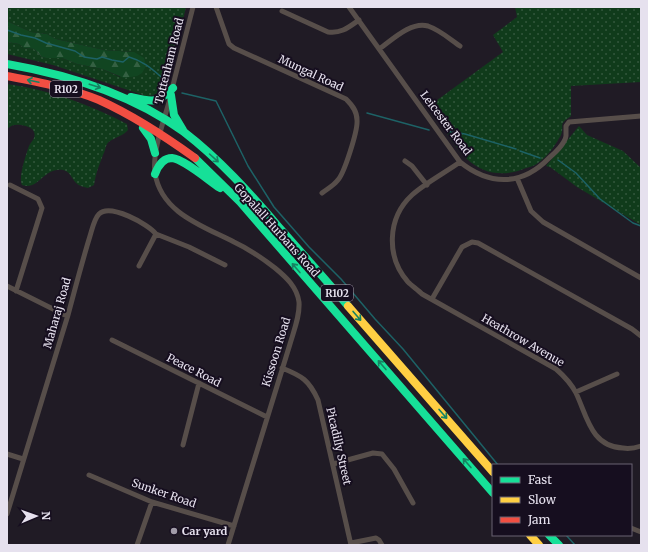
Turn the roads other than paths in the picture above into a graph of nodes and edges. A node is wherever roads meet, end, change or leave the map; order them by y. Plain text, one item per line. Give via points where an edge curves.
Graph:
1 (193, 7) edge
2 (216, 7) edge
3 (350, 7) edge
4 (282, 11) dead end
5 (359, 20) junction
6 (460, 46) dead end
7 (379, 49) junction
8 (7, 64) edge
9 (7, 76) edge
10 (112, 91) junction
11 (172, 92) junction
12 (641, 116) edge
13 (164, 120) junction
14 (139, 123) junction
15 (160, 135) junction
16 (195, 142) junction
17 (155, 154) junction
18 (404, 161) dead end
19 (460, 162) junction
20 (155, 174) junction
21 (517, 178) junction
22 (427, 184) junction
23 (10, 185) dead end
24 (322, 193) dead end
25 (240, 202) junction
26 (156, 234) junction
27 (225, 265) dead end
28 (139, 266) dead end
29 (641, 278) edge
30 (7, 286) edge
31 (16, 291) junction
32 (432, 299) junction
33 (67, 316) junction
34 (641, 336) edge
35 (112, 340) dead end
36 (282, 368) junction
37 (617, 374) dead end
38 (198, 384) junction
39 (576, 392) junction
40 (267, 417) junction
41 (183, 445) dead end
42 (641, 446) edge
43 (7, 454) edge
44 (23, 459) junction
45 (333, 464) junction
46 (492, 471) edge
47 (89, 475) dead end
48 (492, 492) edge
49 (152, 502) junction
50 (413, 504) dead end
51 (7, 514) edge
52 (234, 526) junction
53 (531, 536) edge
54 (550, 536) edge
55 (351, 544) edge
56 (137, 545) edge
57 (228, 545) edge
58 (382, 545) edge
59 (539, 545) edge
60 (559, 545) edge

1 - 11 street, Tottenham Road
2 - 24 street, Mungal Road via 229,44 234,48 346,99 352,105 357,124 344,169 338,180
3 - 5 street, Leicester Road
4 - 5 street via 328,32 336,33
5 - 7 street, Leicester Road
6 - 7 street via 428,26 421,26 405,31
7 - 19 street, Leicester Road
8 -> 10 main road, Gopalall Hurbans Road / R102 via 63,75
14 -> 9 main road, Gopalall Hurbans Road / R102 via 104,103 75,92
10 - 11 main road via 149,102 156,102
10 - 13 main road, Gopalall Hurbans Road / R102
11 - 13 street, Tottenham Road
11 - 16 main road via 176,120
12 - 21 street, Leicester Road via 568,123 565,139 539,169
13 - 15 street, Tottenham Road
13 - 16 main road, Gopalall Hurbans Road / R102
14 - 15 main road, Gopalall Hurbans Road / R102
14 - 17 main road via 151,139
15 - 17 street, Kissoon Road
15 - 25 main road, Gopalall Hurbans Road / R102 via 195,158
16 -> 46 main road, Gopalall Hurbans Road / R102 via 218,161 259,204
17 - 20 street, Kissoon Road
18 - 22 street via 412,166
19 - 21 street, Leicester Road via 470,170 493,179
19 - 22 street, Heathrow Avenue
20 - 25 main road via 160,163 167,159 175,159
20 - 36 street, Kissoon Road via 166,200 178,212 252,252 290,281 299,301 298,315
21 - 29 street via 531,211 543,222
22 - 32 street, Heathrow Avenue via 412,195 402,207 395,222 392,243 400,270 409,282
23 - 31 street via 38,199 42,208
48 -> 25 main road, Gopalall Hurbans Road / R102
26 - 27 street
26 - 28 street
26 - 33 street, Maharaj Road via 144,223 127,216 110,211 99,214
30 - 31 street
31 - 33 street
32 - 34 street via 462,247 472,242 478,243
32 - 39 street, Heathrow Avenue via 556,369
33 - 44 street, Maharaj Road
35 - 38 street, Peace Road
36 - 40 street, Kissoon Road
36 - 45 street, Picadilly Street via 300,376 313,389
37 - 39 street
38 - 40 street, Peace Road
38 - 41 street
39 - 42 street, Heathrow Avenue via 597,438 616,448
40 - 52 street, Kissoon Road
43 - 44 street
44 - 51 street, Maharaj Road
45 - 50 street via 373,453 382,454 394,469
45 - 55 street, Picadilly Street
47 - 49 street, Sunker Road
49 - 52 street, Sunker Road
49 - 56 street
52 - 57 street, Kissoon Road
53 - 59 main road
54 - 60 main road
55 - 58 street via 376,538

